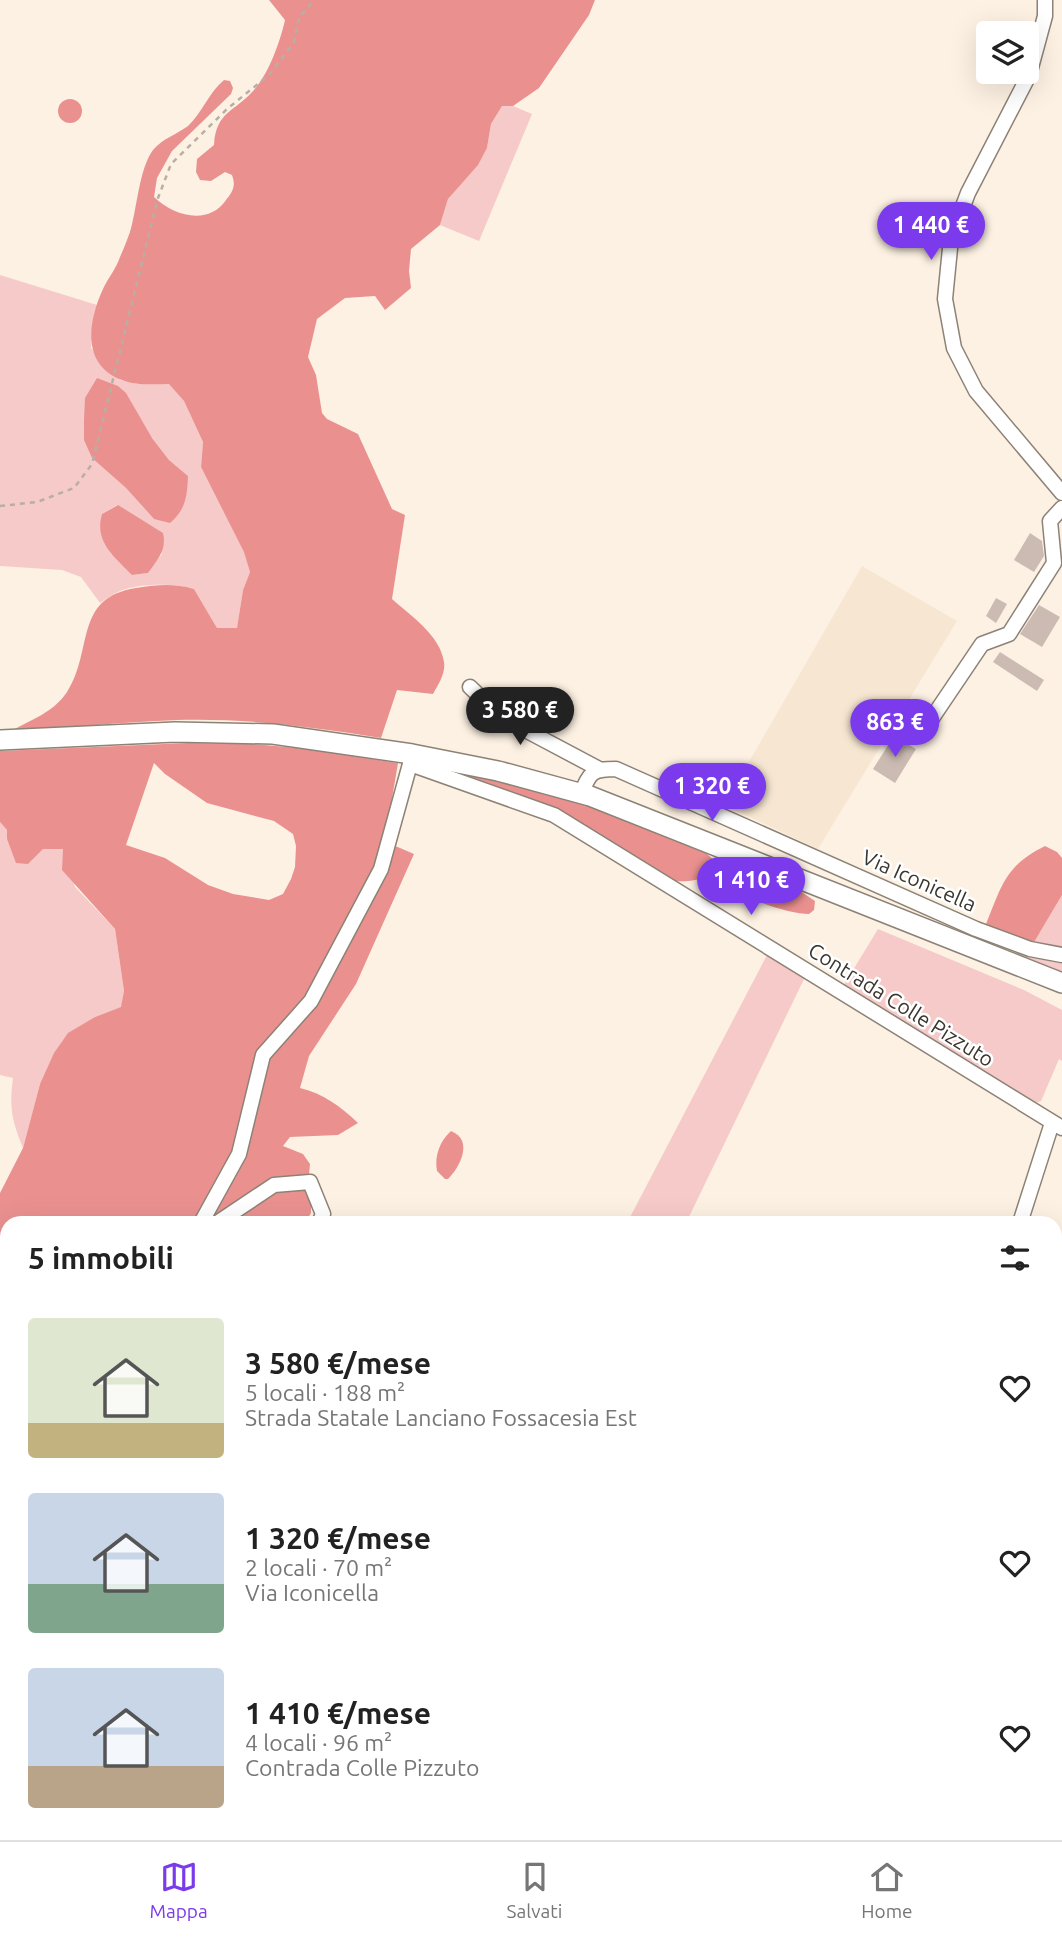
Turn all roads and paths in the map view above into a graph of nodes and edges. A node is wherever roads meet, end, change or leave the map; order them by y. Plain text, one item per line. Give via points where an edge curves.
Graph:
1 (314, 0) edge
2 (1045, 0) edge
3 (1062, 493) edge
4 (0, 506) edge
5 (1062, 508) edge
6 (1058, 561) edge
7 (470, 687) dead end
8 (926, 727) dead end
9 (0, 740) edge
10 (411, 759) junction
11 (599, 769) junction
12 (581, 794) junction
13 (1062, 955) edge
14 (1062, 984) edge
15 (1057, 1125) edge
16 (205, 1216) edge
17 (228, 1216) edge
18 (322, 1216) edge
19 (1023, 1216) edge

1 - 4 path via 299,18 294,42 268,75 171,164 158,198 92,464 74,488 37,502
2 - 3 street via 1045,16 1028,75 968,193 951,238 945,299 954,348 976,391
5 - 6 street via 1050,521
6 - 8 street via 1009,634 982,644
7 - 11 street, Via Iconicella via 501,717
9 - 10 main road via 273,734 341,742
10 - 12 main road via 498,771
10 - 15 street, Contrada Colle Pizzuto via 554,816
10 - 16 street via 381,869 311,1001 263,1055 239,1154
11 - 12 street via 588,775
11 - 13 street, Via Iconicella via 616,769 976,929 1030,949
12 - 14 main road
15 - 19 street, Contrada Colle Pizzuto
17 - 18 street via 274,1185 310,1182

